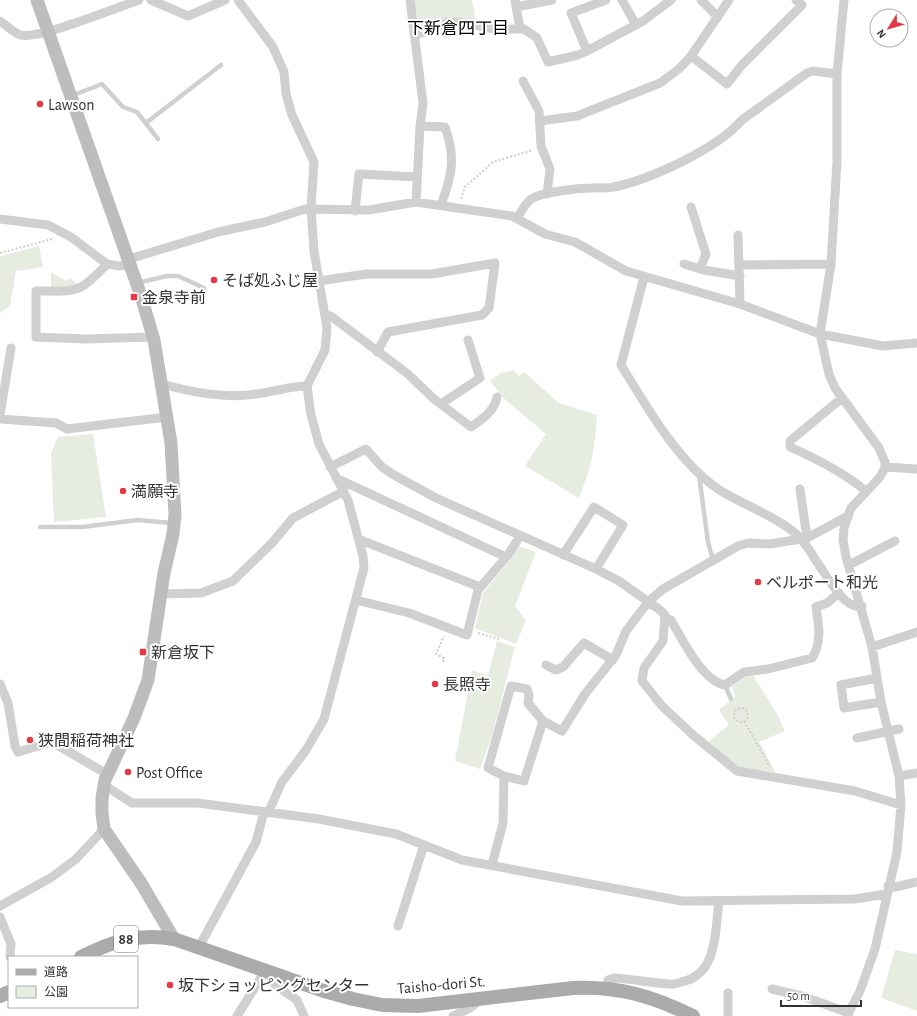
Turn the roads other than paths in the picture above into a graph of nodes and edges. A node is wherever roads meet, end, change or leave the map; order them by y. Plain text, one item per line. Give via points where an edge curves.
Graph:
1 (37, 0) edge
2 (139, 0) edge
3 (151, 0) edge
4 (225, 0) edge
5 (238, 0) edge
6 (410, 0) edge
7 (552, 0) edge
8 (606, 0) edge
9 (622, 0) edge
10 (672, 0) edge
11 (701, 0) edge
12 (729, 0) edge
13 (796, 0) edge
14 (844, 0) edge
15 (515, 4) edge
16 (718, 17) junction
17 (0, 21) edge
18 (636, 25) junction
19 (520, 29) junction
20 (49, 31) junction
21 (416, 35) junction
22 (587, 51) junction
23 (691, 56) junction
24 (221, 65) dead end
25 (837, 74) junction
26 (523, 81) dead end
27 (71, 96) junction
28 (540, 121) junction
29 (146, 123) junction
30 (420, 126) junction
31 (158, 139) dead end
32 (417, 176) junction
33 (547, 194) junction
34 (416, 202) junction
35 (441, 205) junction
36 (691, 207) dead end
37 (311, 208) junction
38 (355, 211) junction
39 (518, 217) junction
40 (0, 219) edge
41 (738, 235) dead end
42 (130, 262) junction
43 (107, 264) junction
44 (684, 264) dead end
45 (831, 264) junction
46 (740, 265) junction
47 (700, 269) junction
48 (740, 276) junction
49 (644, 277) junction
50 (319, 281) junction
51 (137, 283) junction
52 (204, 288) dead end
53 (740, 304) junction
54 (325, 314) junction
55 (820, 334) junction
56 (153, 337) junction
57 (468, 340) dead end
58 (917, 343) edge
59 (11, 348) dead end
60 (377, 352) junction
61 (162, 384) junction
62 (308, 386) junction
63 (497, 397) dead end
64 (842, 398) junction
65 (441, 404) junction
66 (0, 415) edge
67 (167, 417) junction
68 (0, 419) edge
69 (330, 467) junction
70 (885, 467) junction
71 (917, 469) edge
72 (698, 471) junction
73 (336, 478) junction
74 (800, 489) dead end
75 (344, 491) junction
76 (866, 491) junction
77 (846, 517) junction
78 (174, 523) junction
79 (40, 527) dead end
80 (520, 536) junction
81 (804, 538) junction
82 (358, 539) junction
83 (896, 541) dead end
84 (563, 554) junction
85 (506, 557) junction
86 (713, 560) junction
87 (849, 565) junction
88 (596, 569) junction
89 (480, 587) junction
90 (839, 593) junction
91 (161, 594) junction
92 (356, 600) junction
93 (649, 601) junction
94 (862, 606) junction
95 (666, 618) junction
96 (917, 632) edge
97 (872, 647) junction
98 (613, 660) junction
99 (546, 666) dead end
100 (877, 678) junction
101 (0, 684) edge
102 (725, 685) junction
103 (731, 699) dead end
104 (881, 702) junction
105 (543, 721) junction
106 (899, 729) dead end
107 (888, 731) junction
108 (857, 738) dead end
109 (917, 773) edge
110 (504, 776) junction
111 (899, 776) junction
112 (106, 780) junction
113 (901, 806) junction
114 (266, 813) junction
115 (104, 829) junction
116 (424, 845) junction
117 (492, 866) junction
118 (917, 882) edge
119 (887, 890) junction
120 (719, 902) junction
121 (0, 906) edge
122 (0, 917) edge
123 (398, 926) dead end
124 (174, 939) junction
125 (199, 947) junction
126 (10, 956) edge
127 (83, 956) edge
128 (267, 971) junction
129 (606, 988) junction
130 (772, 990) dead end
131 (728, 993) dead end
132 (482, 998) junction
133 (848, 1014) edge
134 (237, 1016) edge
135 (304, 1016) edge
136 (453, 1016) edge
137 (692, 1016) edge
138 (728, 1016) edge

1 - 20 street
2 - 20 street
3 - 4 street via 188,16
5 - 37 street via 273,47 284,72 286,94 292,115 314,162
6 - 21 street
7 - 15 street
8 - 22 street via 571,13
9 - 18 street
10 - 18 street
11 - 16 street
12 - 16 street
13 - 23 street via 802,6 726,84
14 - 25 street
15 - 19 street
16 - 23 street
17 - 20 street via 20,35
18 - 22 street
19 - 21 street via 495,29 448,22
19 - 22 street via 537,38 548,62
20 - 27 street
21 - 30 street via 423,103
23 - 28 street via 660,83 577,116
24 - 29 lane
25 - 33 street via 813,71 807,73 742,120 710,148 664,170 613,188 590,188
25 - 45 street via 837,161
26 - 28 street via 539,111
27 - 29 lane via 102,84 123,107 137,112
27 - 42 street
28 - 33 street via 542,147 550,169
29 - 31 lane
30 - 32 street
30 - 35 street via 445,127 451,145 450,181
32 - 34 street
32 - 38 street via 359,174
33 - 39 street via 530,199
34 - 35 street
34 - 38 street
35 - 39 street
36 - 47 street via 706,254
37 - 38 street
37 - 42 street via 265,222 218,232
37 - 50 street
39 - 49 street via 545,234 575,242 626,271
40 - 43 street via 48,225 71,237
41 - 46 street
42 - 43 street via 119,266
42 - 51 street
43 - 56 street via 92,280 73,291 36,291 36,337 85,340
44 - 47 street
45 - 46 street
45 - 55 street
46 - 48 street
47 - 48 street
48 - 53 street
49 - 53 street
49 - 72 street via 621,365 650,411
50 - 54 street
50 - 60 street via 366,274 432,274 495,263 489,308 482,315 388,332
51 - 52 lane via 178,276
51 - 56 street
53 - 55 street
54 - 60 street
54 - 62 street via 325,350
55 - 58 street via 883,346
55 - 64 street via 829,374
56 - 61 street
57 - 65 street via 480,378
59 - 66 street
60 - 65 street via 408,374
61 - 62 street via 214,395 255,394 293,386
61 - 67 street
62 - 69 street via 313,422 319,444
63 - 65 street via 495,406 489,414 471,427
64 - 70 street via 883,455
64 - 76 street via 790,441 790,447 822,461
67 - 68 street via 67,429 56,423
67 - 78 street via 171,443
69 - 73 street
69 - 80 street via 366,449 382,467 394,475 436,498
70 - 71 street
70 - 76 street via 880,477
72 - 81 street via 718,489
72 - 86 lane
73 - 75 street
73 - 85 street
74 - 81 street
75 - 82 street
75 - 91 street via 294,518 272,544 233,581 201,593
76 - 77 street via 856,500
77 - 81 street
77 - 87 street via 843,540
78 - 79 lane via 137,520 83,527
78 - 91 street
80 - 84 street
80 - 85 street
81 - 86 street via 770,544 748,543
81 - 90 street
82 - 89 street
82 - 92 street via 364,568
83 - 87 street
84 - 88 street
84 - 88 street via 594,508 624,525
85 - 89 street
86 - 93 street via 663,589
87 - 94 street
88 - 93 street
89 - 92 street via 467,635 409,613
90 - 94 street via 844,601 858,607
90 - 102 street via 816,607 820,632 818,649 812,658 744,672
91 - 112 street via 143,698
92 - 114 street via 324,719 306,750 282,782
93 - 95 street
93 - 98 street via 626,631
94 - 97 street
95 - 102 street via 671,620 700,668 719,684
95 - 113 street via 663,641 644,668 642,681 662,706 737,771 855,791
96 - 97 street
97 - 100 street
98 - 99 street via 584,643 563,667 556,670
98 - 105 street via 585,694 562,731
100 - 104 street
100 - 104 street via 841,685 844,708
101 - 112 street via 8,703 18,752 52,742
102 - 103 lane
104 - 107 street
105 - 110 street via 524,781
105 - 110 street via 528,703 528,689 511,686 488,768
106 - 107 street
107 - 108 street
107 - 111 street
109 - 111 street
110 - 117 street via 502,823
111 - 113 street
112 - 114 street via 132,803 198,803
112 - 115 street via 102,813
113 - 119 street via 897,852
114 - 116 street via 396,834
114 - 125 street via 256,842
115 - 121 street via 76,859 52,877
115 - 124 street via 141,883
116 - 117 street via 462,860
116 - 123 street
117 - 120 street via 682,901
118 - 119 street
119 - 120 street via 855,899
119 - 133 street via 875,949 860,991
120 - 129 street via 712,951 703,971 688,980 671,984 614,978 608,980
122 - 126 street via 11,944
124 - 125 main road, Taisho-dori St. / 88
124 - 127 main road, Taisho-dori St. / 88 via 153,936 128,938 108,943
125 - 128 main road, Taisho-dori St. / 88
128 - 132 main road, Taisho-dori St. / 88 via 338,995 382,1004 418,1006
128 - 134 street
128 - 135 street via 275,985 297,1000
129 - 132 main road, Taisho-dori St. / 88 via 573,988
129 - 137 main road, Taisho-dori St. / 88 via 644,995
130 - 133 street via 802,996
131 - 138 street
132 - 136 street via 470,1008

